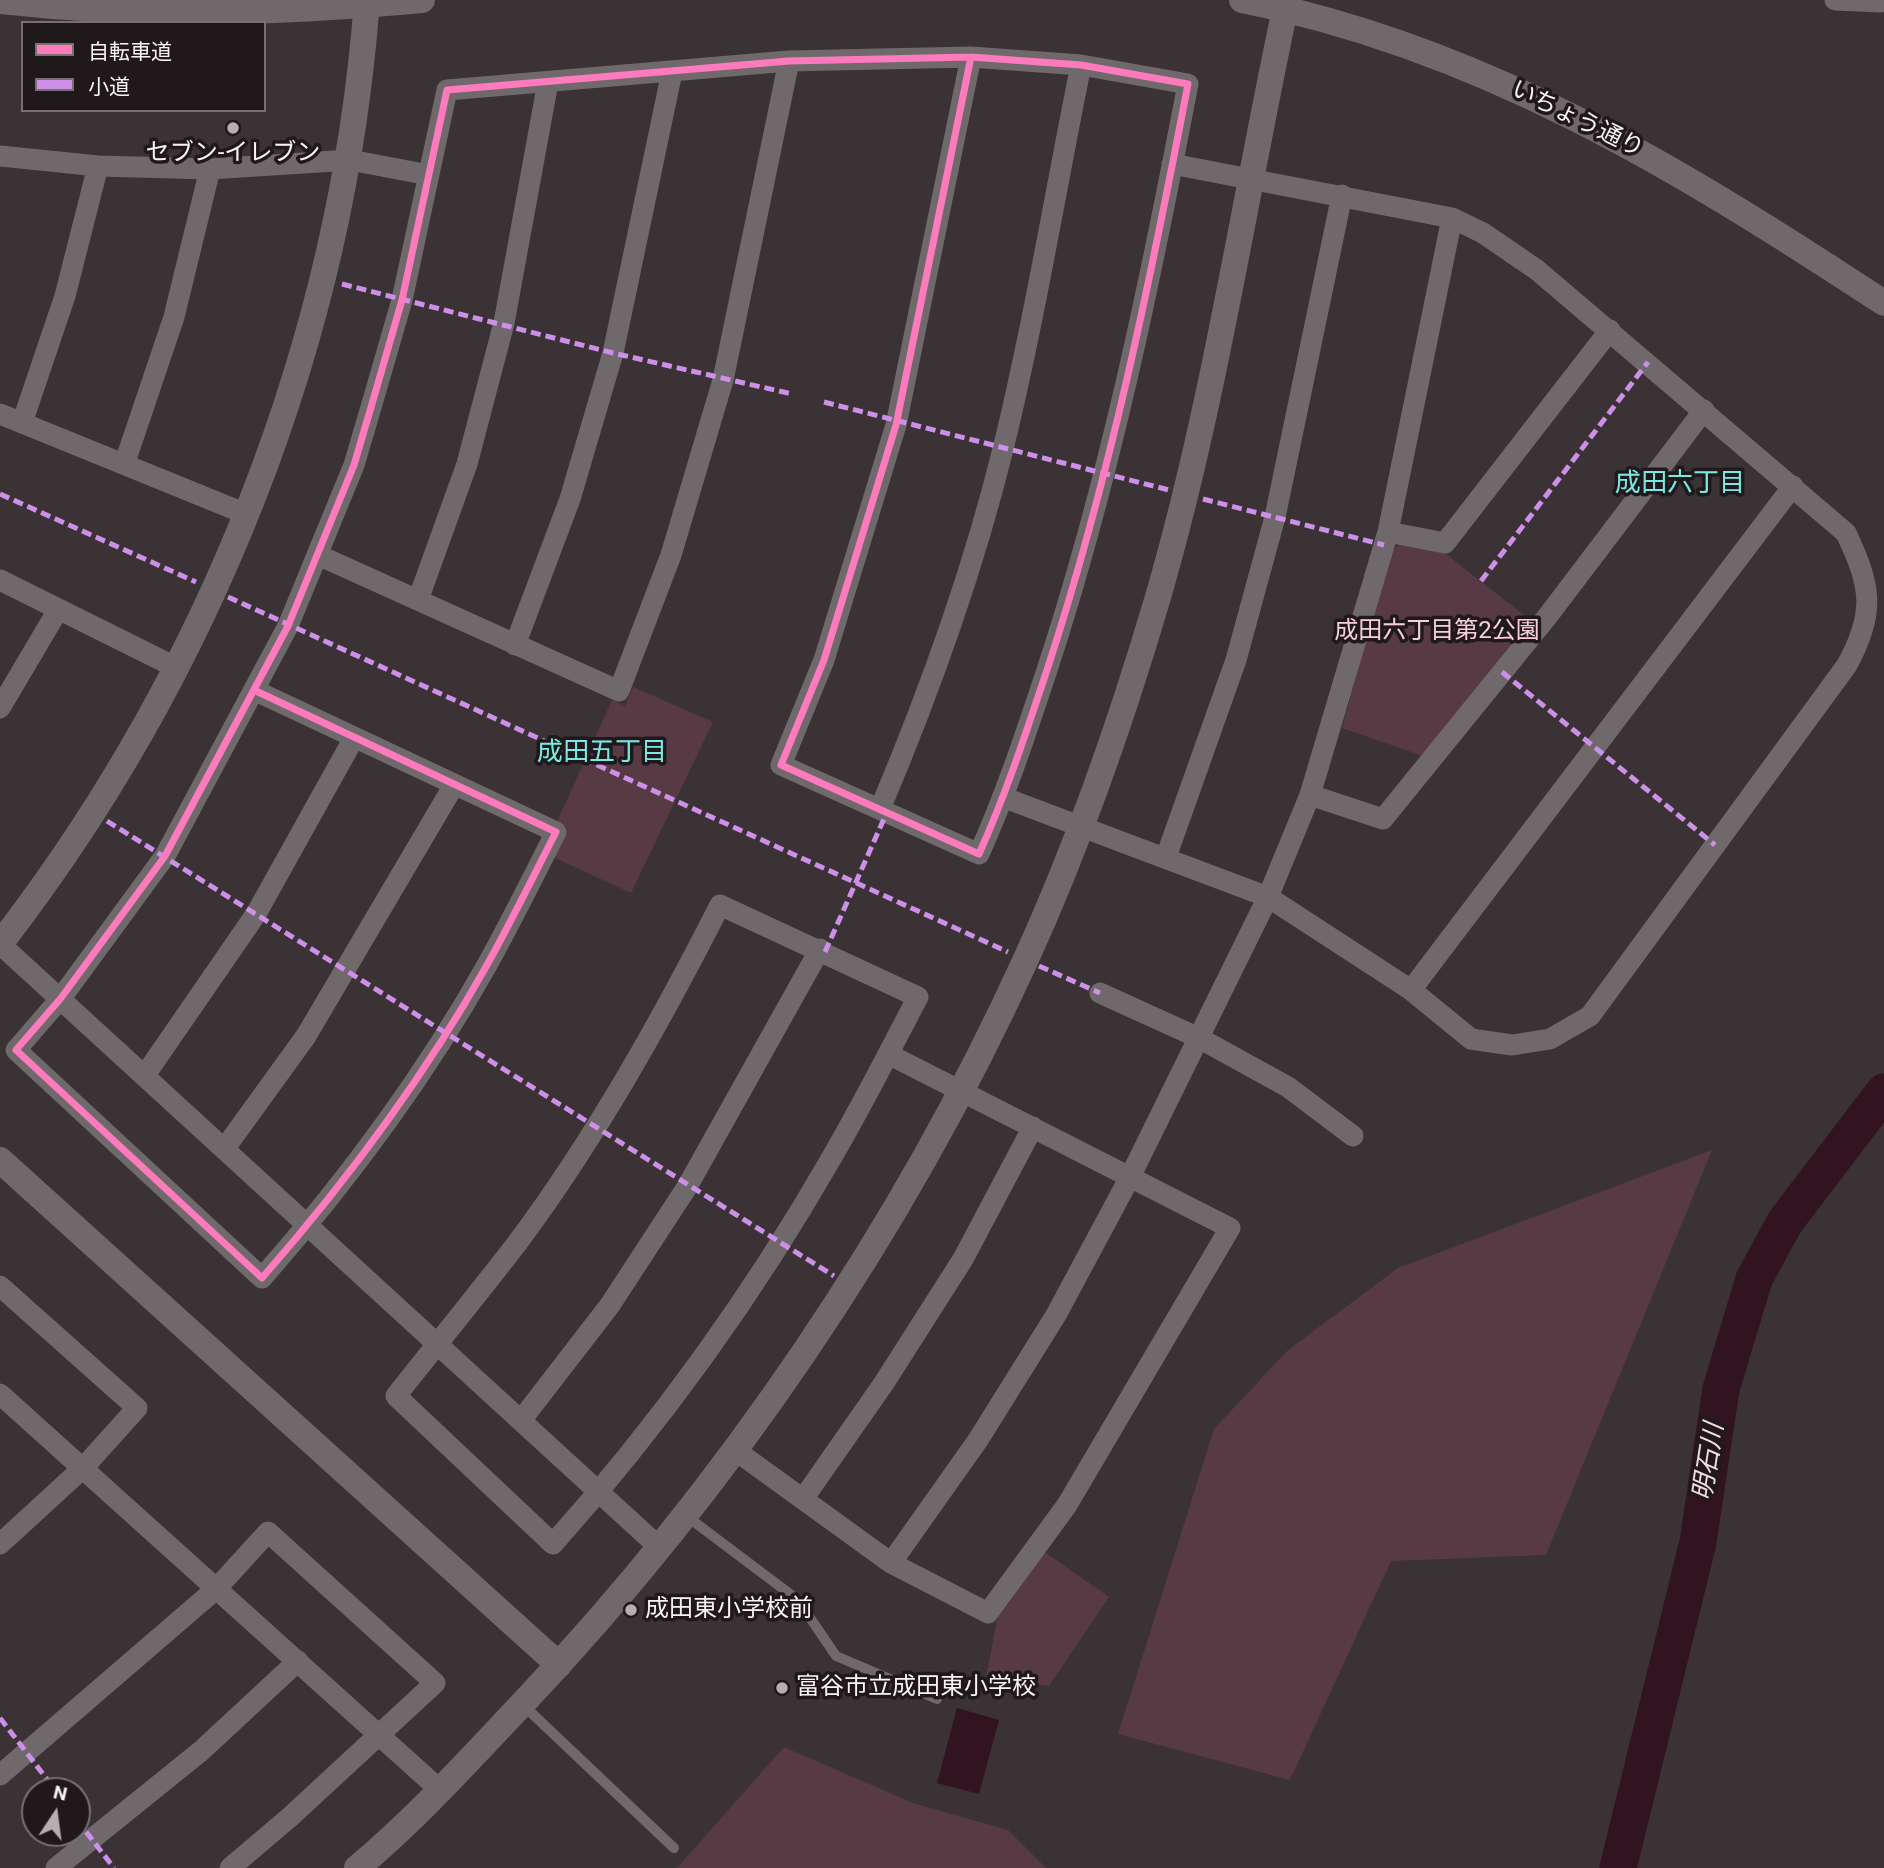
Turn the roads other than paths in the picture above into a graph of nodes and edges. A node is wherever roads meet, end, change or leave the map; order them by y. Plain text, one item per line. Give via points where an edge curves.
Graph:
1 (422, 0) edge
2 (1242, 0) edge
3 (1835, 0) edge
4 (0, 1) edge
5 (1881, 2) dead end
6 (367, 3) edge
7 (1286, 5) edge
8 (971, 57) junction
9 (789, 61) junction
10 (1081, 65) junction
11 (673, 72) junction
12 (548, 82) junction
13 (0, 156) edge
14 (350, 160) junction
15 (1172, 164) junction
16 (98, 166) junction
17 (210, 169) junction
18 (429, 175) junction
19 (1252, 177) junction
20 (1342, 195) junction
21 (1452, 218) junction
22 (1884, 303) edge
23 (1610, 330) junction
24 (1704, 410) junction
25 (0, 414) edge
26 (22, 423) junction
27 (125, 462) junction
28 (1793, 486) junction
29 (246, 514) junction
30 (1388, 532) junction
31 (318, 555) junction
32 (0, 580) edge
33 (418, 600) junction
34 (1876, 604) edge
35 (58, 610) junction
36 (515, 645) junction
37 (177, 668) junction
38 (256, 691) junction
39 (0, 708) edge
40 (354, 738) junction
41 (453, 785) junction
42 (1310, 795) junction
43 (1004, 798) junction
44 (880, 809) junction
45 (1081, 825) junction
46 (1166, 857) junction
47 (1268, 897) junction
48 (0, 944) edge
49 (820, 949) junction
50 (1411, 990) junction
51 (1100, 993) dead end
52 (61, 998) junction
53 (1199, 1038) junction
54 (888, 1054) junction
55 (145, 1075) junction
56 (960, 1090) junction
57 (1033, 1127) junction
58 (1353, 1136) dead end
59 (225, 1148) junction
60 (0, 1160) edge
61 (1130, 1177) junction
62 (308, 1226) junction
63 (0, 1286) edge
64 (438, 1343) junction
65 (0, 1394) edge
66 (522, 1419) junction
67 (735, 1450) junction
68 (84, 1467) junction
69 (600, 1491) junction
70 (803, 1499) junction
71 (685, 1516) junction
72 (0, 1544) edge
73 (660, 1548) junction
74 (891, 1563) junction
75 (216, 1589) junction
76 (298, 1661) junction
77 (559, 1665) junction
78 (937, 1699) dead end
79 (522, 1704) junction
80 (377, 1736) junction
81 (0, 1775) edge
82 (440, 1790) junction
83 (674, 1848) dead end
84 (366, 1865) edge
85 (56, 1868) edge
86 (230, 1868) edge

1 - 6 street
2 - 7 street, いちょう通り
3 - 5 street
4 - 6 street via 122,12
6 - 14 street
7 - 19 street
7 - 22 street, いちょう通り via 1532,96 1698,183
8 - 9 street
8 - 10 street
8 - 44 street via 896,425 824,660 781,765
9 - 11 street
9 - 36 street via 723,380 671,555 619,691
10 - 15 street via 1188,84
10 - 44 street via 1003,449 917,720
11 - 12 street
11 - 36 street via 613,353 570,499
12 - 18 street via 447,90
12 - 33 street via 504,323 467,464
13 - 16 street
14 - 17 street
14 - 18 street
14 - 29 street via 313,319
15 - 19 street
15 - 43 street via 1105,476 1062,625
16 - 17 street
16 - 26 street via 65,296
17 - 27 street via 174,317
18 - 31 street via 402,300 374,397 354,465
19 - 20 street
19 - 45 street via 1186,494 1145,639
20 - 21 street
20 - 46 street via 1275,517 1236,660
21 - 23 street via 1537,270
21 - 30 street
23 - 24 street
23 - 30 street via 1444,543
24 - 28 street
24 - 42 street via 1547,617 1383,819
25 - 26 street
26 - 27 street
27 - 29 street
28 - 34 street via 1846,533
28 - 50 street
29 - 37 street
30 - 42 street
31 - 33 street
31 - 38 street
32 - 35 street
33 - 36 street
34 - 50 street via 1847,665 1590,1016 1550,1039 1512,1045 1471,1039
35 - 37 street
35 - 39 street
37 - 48 street via 91,817
38 - 40 street
38 - 52 street via 165,856
40 - 41 street
40 - 55 street via 256,914
41 - 59 street via 306,1036
41 - 62 street via 556,832 446,1034
42 - 47 street
43 - 44 street via 979,854
43 - 45 street
45 - 46 street
45 - 56 street via 1026,960
46 - 47 street
47 - 50 street
47 - 53 street
48 - 52 street
49 - 54 street via 918,997
49 - 64 street via 720,905 668,1007 595,1126 519,1241
49 - 66 street via 687,1187 610,1305
51 - 53 street
52 - 55 street
52 - 62 street via 16,1050 262,1278
53 - 58 street via 1289,1087
53 - 61 street
54 - 56 street
54 - 69 street via 832,1157 695,1370
55 - 59 street
56 - 57 street
56 - 67 street via 847,1284
57 - 61 street
57 - 70 street via 956,1270
59 - 62 street
60 - 77 street
61 - 74 street via 1056,1315 978,1440
61 - 74 street via 1230,1228 1067,1505 988,1612
62 - 64 street
63 - 68 street via 137,1408
64 - 66 street
64 - 69 street via 396,1396 553,1544
65 - 68 street
66 - 69 street
67 - 70 street
67 - 71 street
68 - 72 street
68 - 75 street
69 - 73 street
70 - 74 street
71 - 73 street
71 - 78 lane via 798,1600 836,1656
73 - 77 street
75 - 76 street
75 - 80 street via 268,1532 435,1683
75 - 81 street
76 - 80 street
76 - 85 street via 201,1751
77 - 79 street
79 - 82 street
79 - 83 lane
80 - 82 street
80 - 86 street
82 - 84 street

